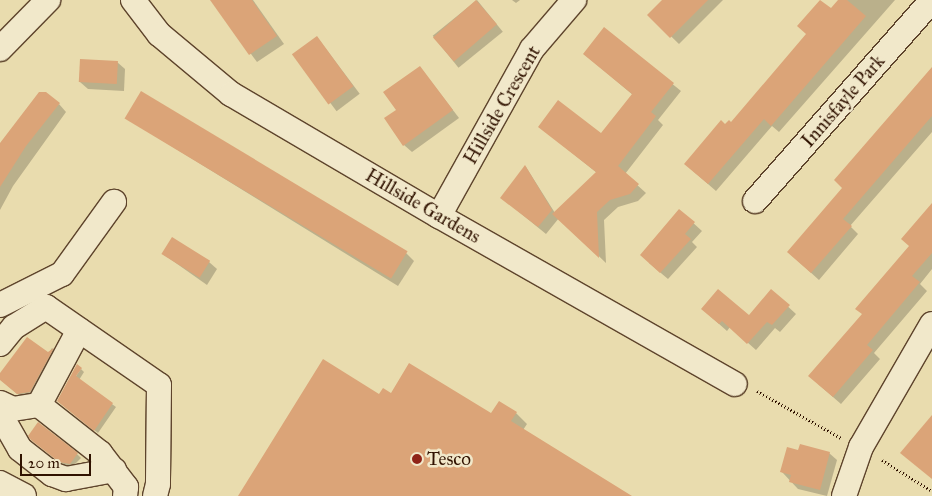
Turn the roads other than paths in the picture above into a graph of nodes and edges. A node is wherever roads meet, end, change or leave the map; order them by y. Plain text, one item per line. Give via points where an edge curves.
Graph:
1 (48, 0) edge
2 (133, 0) edge
3 (574, 0) edge
4 (932, 0) edge
5 (0, 48) edge
6 (755, 201) dead end
7 (114, 202) dead end
8 (439, 216) junction
9 (0, 306) edge
10 (932, 324) edge
11 (79, 330) junction
12 (0, 344) edge
13 (735, 384) road end
14 (0, 403) edge
15 (39, 406) junction
16 (0, 414) edge
17 (10, 447) edge
18 (114, 470) junction
19 (0, 483) edge
20 (24, 496) edge
21 (125, 496) edge
22 (155, 496) edge
23 (844, 496) edge

1 - 5 street
2 - 8 street, Hillside Gardens via 159,34 231,94
3 - 8 street, Hillside Crescent via 532,49
4 - 6 street, Innisfayle Park
7 - 9 street via 62,274
8 - 13 street, Hillside Gardens
10 - 23 street via 861,447
11 - 12 street via 46,307 14,327
11 - 15 street
11 - 22 street via 159,385 158,484
14 - 15 street via 13,409
15 - 18 street via 100,453
16 - 17 street
17 - 18 street via 52,474 66,479
18 - 21 street via 126,487
19 - 20 street

